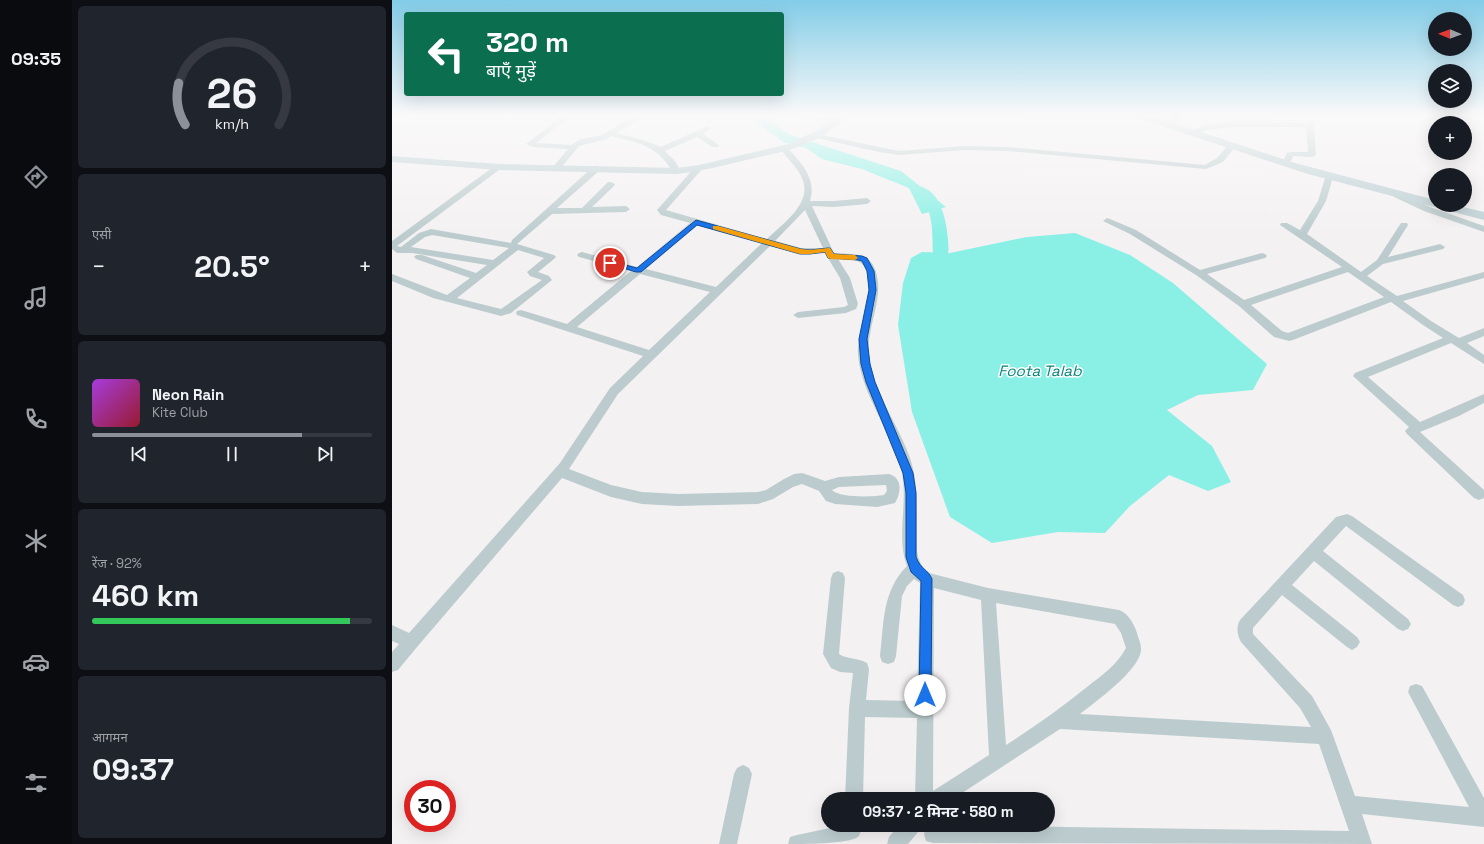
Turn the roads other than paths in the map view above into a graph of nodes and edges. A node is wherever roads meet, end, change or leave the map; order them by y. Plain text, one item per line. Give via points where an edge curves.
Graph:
1 (566, 155) edge
2 (667, 155) edge
3 (753, 155) edge
4 (794, 155) edge
5 (1078, 155) edge
6 (1224, 155) edge
7 (1260, 155) edge
8 (1290, 155) edge
9 (392, 159) edge
10 (1286, 164) junction
11 (499, 167) junction
12 (557, 167) junction
13 (598, 168) junction
14 (699, 168) junction
15 (677, 170) junction
16 (1329, 177) junction
17 (611, 184) dead end
18 (1397, 194) junction
19 (867, 201) dead end
20 (1428, 202) edge
21 (806, 203) junction
22 (626, 209) dead end
23 (584, 210) junction
24 (550, 211) junction
25 (1468, 212) edge
26 (1484, 216) edge
27 (1107, 221) dead end
28 (696, 222) junction
29 (1284, 225) dead end
30 (1404, 225) dead end
31 (1484, 229) edge
32 (1302, 235) junction
33 (768, 242) junction
34 (516, 244) junction
35 (1440, 247) dead end
36 (395, 250) edge
37 (829, 253) junction
38 (582, 255) dead end
39 (1262, 256) dead end
40 (1380, 262) junction
41 (496, 263) junction
42 (1350, 268) junction
43 (638, 270) junction
44 (1199, 273) junction
45 (1484, 275) edge
46 (1361, 276) junction
47 (392, 277) edge
48 (478, 277) junction
49 (717, 291) junction
50 (449, 299) junction
51 (1394, 299) junction
52 (1243, 304) junction
53 (521, 313) dead end
54 (798, 315) dead end
55 (568, 328) junction
56 (1484, 332) edge
57 (1455, 340) junction
58 (651, 355) junction
59 (1484, 360) edge
60 (1484, 398) edge
61 (1419, 428) junction
62 (560, 471) junction
63 (824, 487) dead end
64 (1482, 494) edge
65 (1312, 552) junction
66 (921, 574) junction
67 (838, 578) dead end
68 (1281, 585) junction
69 (988, 595) junction
70 (1458, 600) dead end
71 (1403, 624) dead end
72 (392, 633) edge
73 (412, 642) junction
74 (1352, 642) dead end
75 (888, 656) dead end
76 (392, 664) edge
77 (1416, 692) dead end
78 (857, 708) junction
79 (925, 710) junction
80 (1058, 721) junction
81 (1325, 736) junction
82 (998, 758) junction
83 (743, 774) dead end
84 (854, 792) edge
85 (924, 792) edge
86 (947, 792) edge
87 (1349, 804) junction
88 (1484, 817) edge
89 (850, 832) edge
90 (905, 832) edge
91 (933, 834) dead end
92 (1112, 840) edge
93 (1362, 843) edge
94 (728, 844) edge
95 (797, 844) edge
96 (896, 844) edge

1 - 12 street
2 - 15 street
3 - 14 main road
4 - 21 street via 808,182
5 - 6 street via 1206,167
7 - 10 main road
8 - 10 street
9 - 11 main road
10 - 16 main road
11 - 12 main road
11 - 36 street
12 - 13 main road
13 - 15 main road
13 - 24 street
14 - 15 main road
14 - 28 street via 662,210 664,213
16 - 18 main road
16 - 32 street via 1322,201
17 - 23 street
18 - 20 main road
18 - 31 street via 1427,209
19 - 21 street
21 - 33 street
21 - 37 street
22 - 23 street
23 - 24 street
24 - 34 street
25 - 26 main road
27 - 44 street via 1133,232
28 - 33 street
28 - 43 street
29 - 32 street
30 - 40 street
32 - 42 street
33 - 37 street via 806,252
33 - 49 street
34 - 36 street via 431,232
34 - 41 street
34 - 50 street via 551,257 532,272 546,278 546,282 501,313
35 - 40 street
36 - 41 street
36 - 48 street
37 - 54 street via 845,278 852,307 846,310
37 - 66 street via 860,258 871,271 872,298 863,339 863,351 871,382 908,473 911,493 911,557
38 - 43 street
39 - 44 street
40 - 46 street
41 - 48 street
42 - 46 street
42 - 52 street
43 - 49 street
43 - 55 street
44 - 52 street
45 - 51 street
46 - 51 street
47 - 50 street
48 - 50 street
49 - 58 street
51 - 52 street via 1289,337 1278,334
51 - 57 street
53 - 55 street
55 - 58 street
56 - 57 street
57 - 59 street
57 - 61 street via 1359,376
58 - 62 street via 614,391 581,444
60 - 61 street
61 - 64 street via 1411,431
62 - 63 street via 616,493 654,500 768,496 797,478 806,478
62 - 73 street
65 - 68 street
65 - 70 street via 1341,521 1347,520
65 - 71 street
66 - 69 street
66 - 75 street via 902,580 895,595
66 - 79 street
67 - 78 street via 831,654 837,663 861,669
68 - 74 street
68 - 81 street via 1245,625 1246,637 1306,702
69 - 80 street via 1119,617 1128,629 1134,649 1127,662 1114,676
69 - 82 street
72 - 73 street
73 - 76 street
77 - 88 street
78 - 79 street
78 - 84 street
79 - 85 street
80 - 81 street
80 - 82 street
81 - 87 street
82 - 86 street
83 - 94 street
87 - 88 street
87 - 93 street
89 - 95 street
90 - 96 street
91 - 92 street
92 - 93 street

